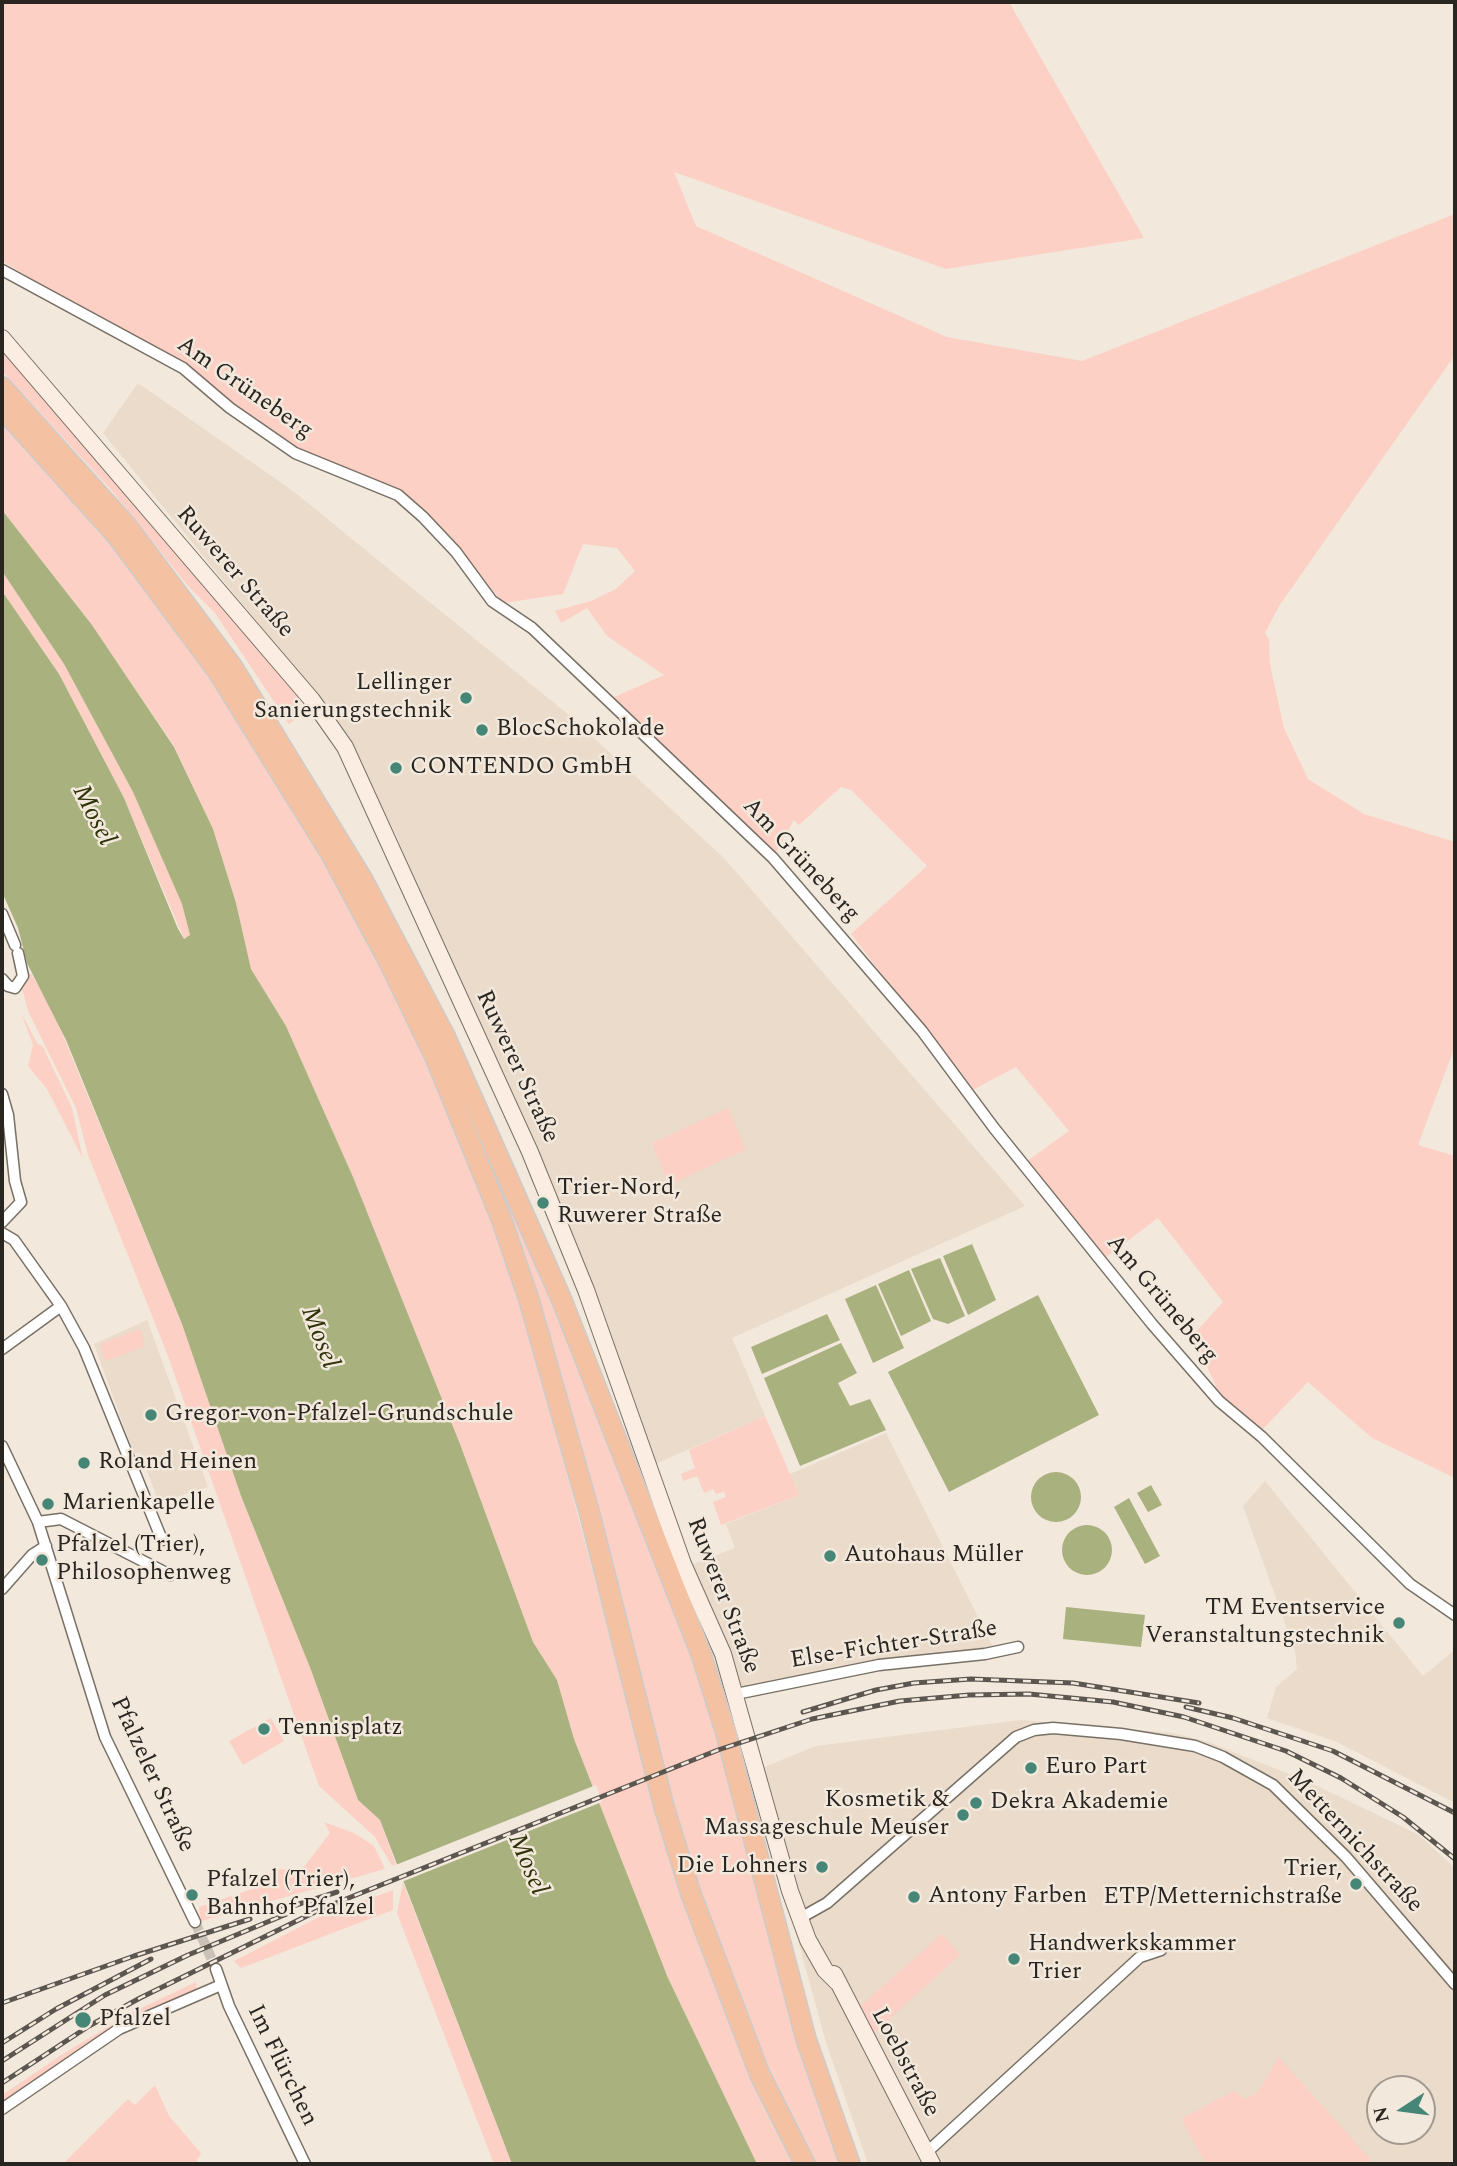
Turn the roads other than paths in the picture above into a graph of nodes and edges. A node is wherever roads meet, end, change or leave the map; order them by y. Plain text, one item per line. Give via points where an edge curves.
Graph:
1 (2, 270) edge
2 (2, 338) edge
3 (2, 387) edge
4 (2, 408) edge
5 (2, 914) edge
6 (5, 982) edge
7 (2, 1094) edge
8 (2, 1222) edge
9 (2, 1233) edge
10 (61, 1306) junction
11 (2, 1349) edge
12 (2, 1446) edge
13 (38, 1522) junction
14 (162, 1540) dead end
15 (46, 1546) junction
16 (170, 1575) dead end
17 (2, 1589) edge
18 (1455, 1615) edge
19 (1018, 1647) dead end
20 (736, 1694) junction
21 (802, 1917) junction
22 (195, 1923) tunnel mouth
23 (1161, 1950) dead end
24 (216, 1969) tunnel mouth
25 (1455, 1984) edge
26 (221, 1985) junction
27 (2, 2109) edge
28 (929, 2158) edge
29 (305, 2164) edge
30 (804, 2164) edge
31 (849, 2164) edge

1 - 18 street, Am Grüneberg via 183,368 295,453 398,495 423,517 492,601 531,628 773,858 922,1031 994,1128 1219,1401 1262,1437 1410,1584
2 - 20 main road, Ruwerer Straße via 306,692 345,747 542,1181 586,1290 683,1564
3 - 31 highway via 127,526 232,666 356,868 445,1036 556,1286 701,1654 806,2039
4 - 30 highway via 117,536 218,672 331,854 435,1057 501,1218 528,1300 691,1894 760,2075
5 - 6 street via 23,976 15,988
7 - 8 street via 21,1202
9 - 10 street via 14,1240
10 - 11 street
10 - 14 street via 84,1348
12 - 13 street, Pfalzeler Straße
13 - 15 street, Pfalzeler Straße
13 - 16 street via 61,1519
15 - 17 street
15 - 22 street, Pfalzeler Straße via 105,1737
19 - 20 street, Else-Fichter-Straße via 880,1665
20 - 21 main road, Ruwerer Straße via 790,1891
21 - 25 street, Metternichstraße via 827,1903 1016,1737 1040,1729 1170,1740 1223,1757 1261,1776 1302,1811
21 - 28 main road, Loebstraße
23 - 28 street via 1140,1957
24 - 26 street
26 - 27 street via 119,2029
26 - 29 street, Im Flürchen

